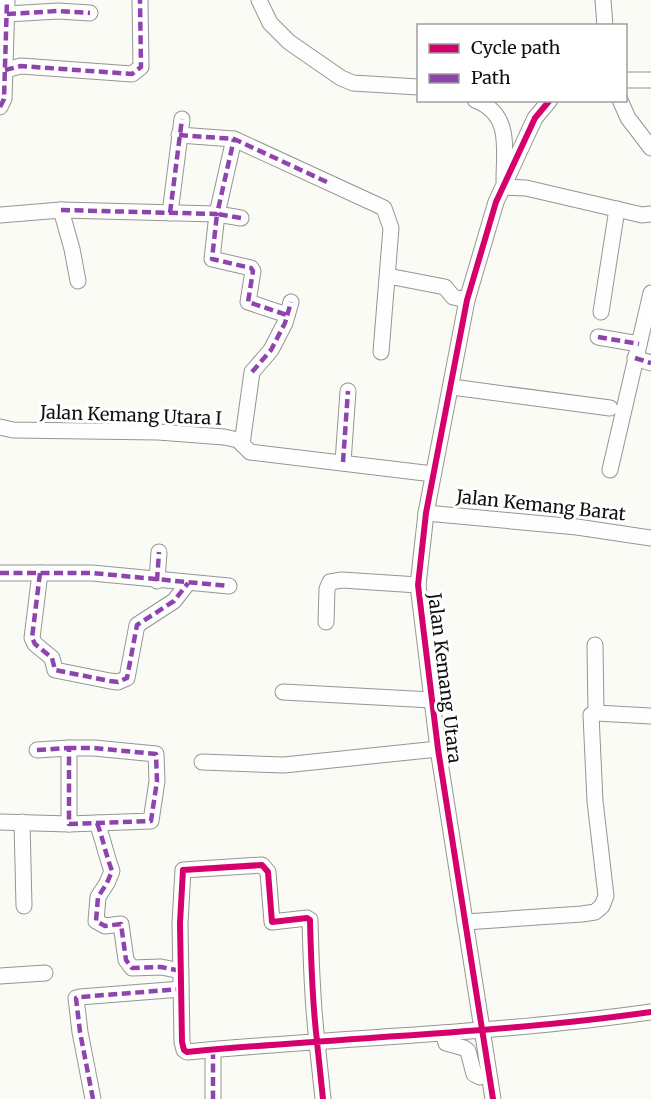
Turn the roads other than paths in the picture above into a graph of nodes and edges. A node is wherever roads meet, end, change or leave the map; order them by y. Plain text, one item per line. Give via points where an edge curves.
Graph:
1 (140, 0) edge
2 (259, 0) edge
3 (603, 0) edge
4 (7, 7) edge
5 (90, 13) dead end
6 (605, 24) edge
7 (4, 70) junction
8 (627, 80) edge
9 (651, 80) edge
10 (417, 87) edge
11 (479, 102) edge
12 (548, 102) edge
13 (621, 102) edge
14 (0, 107) edge
15 (182, 119) dead end
16 (179, 135) junction
17 (234, 140) junction
18 (651, 148) edge
19 (504, 187) junction
20 (617, 209) junction
21 (61, 210) junction
22 (170, 213) junction
23 (0, 214) edge
24 (218, 214) junction
25 (651, 214) edge
26 (241, 218) dead end
27 (388, 276) junction
28 (78, 281) dead end
29 (651, 293) edge
30 (467, 300) junction
31 (601, 312) dead end
32 (597, 337) dead end
33 (637, 351) junction
34 (381, 352) dead end
35 (651, 363) edge
36 (452, 387) junction
37 (348, 391) dead end
38 (610, 408) dead end
39 (0, 427) edge
40 (242, 444) junction
41 (343, 462) junction
42 (610, 470) dead end
43 (434, 474) junction
44 (426, 513) junction
45 (651, 538) edge
46 (159, 552) dead end
47 (0, 573) edge
48 (40, 573) junction
49 (157, 581) junction
50 (188, 583) junction
51 (418, 585) junction
52 (229, 586) dead end
53 (326, 622) dead end
54 (595, 645) dead end
55 (283, 692) dead end
56 (432, 700) junction
57 (596, 714) junction
58 (651, 716) edge
59 (69, 748) junction
60 (438, 749) junction
61 (38, 750) dead end
62 (202, 762) dead end
63 (0, 822) edge
64 (22, 822) junction
65 (97, 823) junction
66 (69, 824) junction
67 (24, 906) dead end
68 (465, 922) junction
69 (180, 971) junction
70 (45, 973) dead end
71 (0, 975) edge
72 (182, 989) junction
73 (651, 1011) edge
74 (482, 1030) junction
75 (443, 1033) junction
76 (317, 1041) junction
77 (213, 1050) junction
78 (480, 1077) dead end
79 (93, 1099) edge
80 (213, 1099) edge
81 (323, 1099) edge
82 (493, 1099) edge

1 - 7 street via 141,67 137,72 21,66
2 - 10 street via 270,23 289,42 341,78 353,83
3 - 6 street
4 - 5 street
4 - 7 street
7 - 14 street via 4,99
8 - 9 street
11 - 19 street via 492,109 504,132
12 - 19 street, Jalan Kemang Utara via 536,118
13 - 18 street
15 - 16 street
16 - 17 street
16 - 22 street
17 - 24 street
17 - 27 street via 384,208 391,228
19 - 20 street via 526,188
19 - 30 street, Jalan Kemang Utara
20 - 25 street
20 - 31 street
21 - 22 street
21 - 23 street
21 - 28 street
22 - 24 street
24 - 26 street
24 - 40 street via 212,259 251,268 254,272 248,302 289,309 271,350 252,372
27 - 30 street via 445,287 453,297
27 - 34 street
29 - 33 street
30 - 36 street, Jalan Kemang Utara
32 - 33 street
33 - 35 street
33 - 42 street
36 - 38 street
36 - 43 street, Jalan Kemang Utara
37 - 41 street
39 - 40 street, Jalan Kemang Utara I via 158,432 224,437
40 - 41 street, Jalan Kemang Utara I via 250,452
41 - 43 street, Jalan Kemang Utara I
43 - 44 street, Jalan Kemang Utara
44 - 45 street, Jalan Kemang Barat
44 - 51 street, Jalan Kemang Utara
46 - 49 street
47 - 48 street
48 - 49 street via 92,573
48 - 50 street via 32,638 35,644 52,658 55,669 118,682 127,678 137,625 174,601
49 - 50 street
50 - 52 street
51 - 53 street via 330,582
51 - 56 street, Jalan Kemang Utara
54 - 57 street
55 - 56 street
56 - 60 street, Jalan Kemang Utara
57 - 58 street
57 - 68 street via 590,719 606,896 602,906 582,914
59 - 61 street
59 - 65 street via 157,756 151,821
59 - 66 street
60 - 62 street via 284,765
60 - 68 street, Jalan Kemang Utara
63 - 64 street
64 - 66 street
64 - 67 street
65 - 66 street
65 - 69 street via 112,871 98,897 96,921 105,926 121,924 126,960 132,968
68 - 74 street, Jalan Kemang Utara
69 - 72 street
69 - 76 street via 183,870 262,865 268,872 272,922 310,920
70 - 71 street
72 - 77 street via 184,1050
72 - 79 street via 76,999
73 - 74 street
74 - 75 street
74 - 82 street, Jalan Kemang Utara
75 - 76 street
75 - 78 street via 448,1044 468,1051 474,1074
76 - 77 street
76 - 81 street
77 - 80 street

